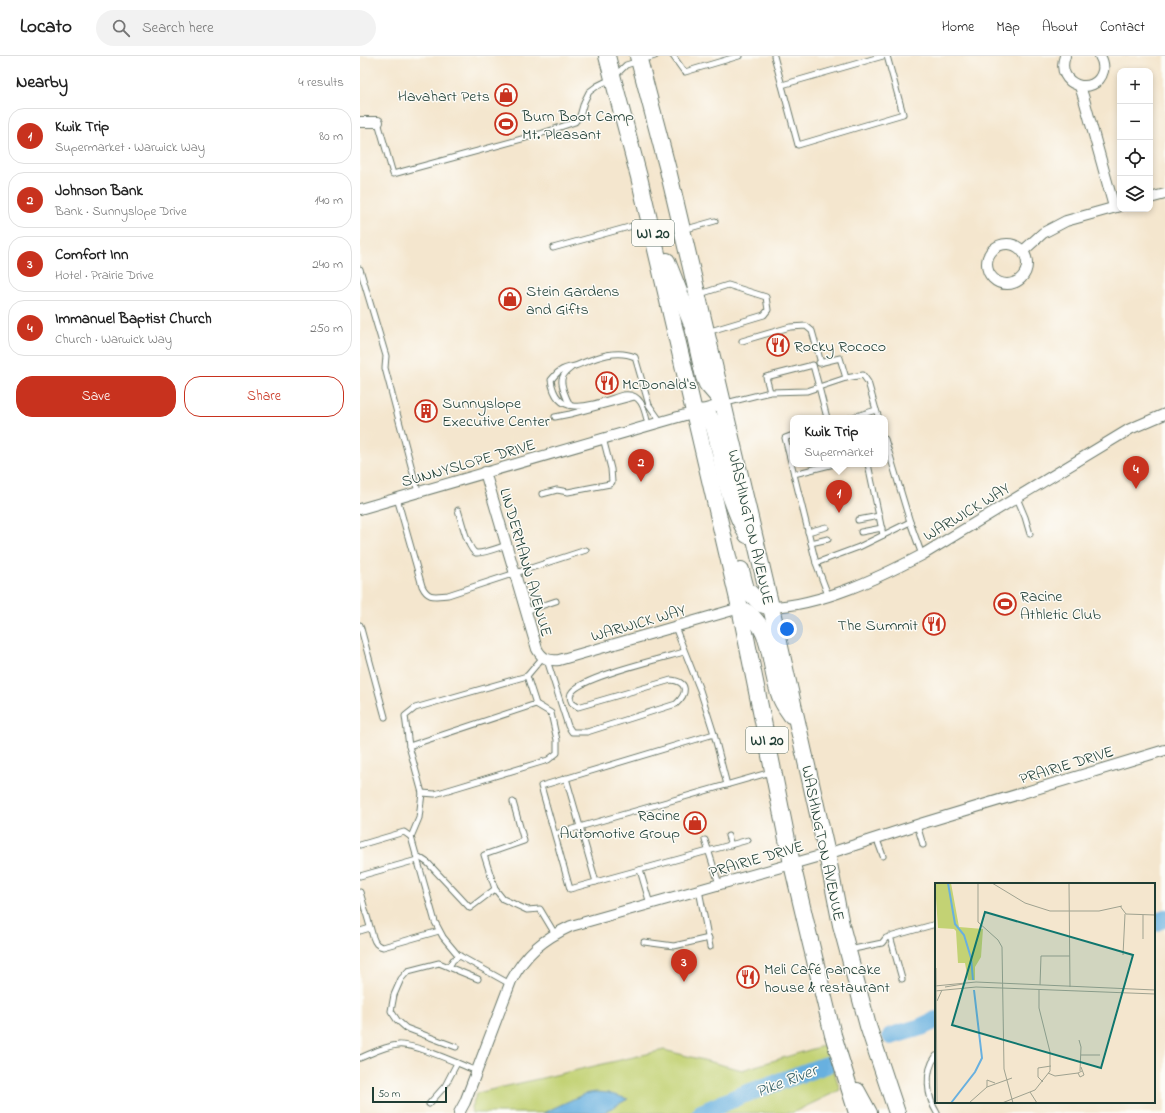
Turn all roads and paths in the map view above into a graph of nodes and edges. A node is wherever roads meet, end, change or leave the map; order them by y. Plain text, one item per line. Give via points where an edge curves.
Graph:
1 (607, 56) edge
2 (655, 56) edge
3 (673, 56) edge
4 (739, 56) edge
5 (774, 56) edge
6 (883, 56) edge
7 (887, 56) edge
8 (1066, 56) edge
9 (1100, 56) edge
10 (638, 59) edge
11 (613, 78) junction
12 (782, 85) junction
13 (1080, 86) junction
14 (360, 122) edge
15 (378, 122) joint
16 (1165, 194) edge
17 (1153, 197) edge
18 (1117, 206) edge
19 (650, 221) junction
20 (715, 221) dead end
21 (682, 230) junction
22 (553, 248) dead end
23 (1023, 251) junction
24 (360, 269) edge
25 (697, 294) junction
26 (706, 333) junction
27 (742, 341) dead end
28 (821, 363) junction
29 (813, 365) junction
30 (571, 367) junction
31 (846, 378) junction
32 (819, 388) junction
33 (770, 392) junction
34 (635, 396) junction
35 (723, 404) junction
36 (570, 406) junction
37 (876, 410) junction
38 (695, 412) junction
39 (1165, 414) edge
40 (826, 415) edge
41 (860, 415) edge
42 (878, 415) edge
43 (555, 417) dead end
44 (661, 422) junction
45 (648, 425) junction
46 (790, 437) edge
47 (603, 438) junction
48 (888, 455) edge
49 (790, 458) edge
50 (792, 467) edge
51 (822, 467) edge
52 (869, 467) edge
53 (486, 472) junction
54 (794, 474) junction
55 (418, 492) junction
56 (542, 494) dead end
57 (397, 498) junction
58 (714, 498) junction
59 (1017, 498) junction
60 (360, 509) edge
61 (458, 510) dead end
62 (879, 516) junction
63 (858, 520) dead end
64 (910, 522) junction
65 (826, 527) dead end
66 (882, 528) junction
67 (808, 532) junction
68 (861, 532) dead end
69 (1030, 534) dead end
70 (883, 535) junction
71 (828, 539) dead end
72 (811, 543) junction
73 (507, 545) junction
74 (586, 550) dead end
75 (922, 555) junction
76 (759, 556) junction
77 (816, 563) junction
78 (515, 574) junction
79 (828, 595) junction
80 (556, 601) dead end
81 (772, 607) junction
82 (740, 608) junction
83 (526, 611) junction
84 (360, 625) edge
85 (676, 627) junction
86 (684, 652) junction
87 (545, 658) junction
88 (527, 676) junction
89 (536, 704) junction
90 (385, 717) dead end
91 (798, 726) junction
92 (714, 734) junction
93 (409, 746) junction
94 (1165, 750) edge
95 (773, 772) junction
96 (566, 778) junction
97 (727, 785) junction
98 (422, 793) junction
99 (513, 802) dead end
100 (917, 825) junction
101 (580, 827) junction
102 (555, 834) junction
103 (728, 836) dead end
104 (411, 837) junction
105 (876, 837) junction
106 (705, 840) dead end
107 (748, 840) dead end
108 (360, 845) edge
109 (731, 845) junction
110 (923, 845) dead end
111 (708, 851) junction
112 (827, 854) junction
113 (883, 856) dead end
114 (416, 858) junction
115 (792, 864) junction
116 (640, 870) junction
117 (360, 876) edge
118 (596, 882) junction
119 (719, 884) junction
120 (494, 889) junction
121 (699, 890) junction
122 (360, 892) edge
123 (650, 904) junction
124 (935, 924) edge
125 (370, 928) junction
126 (360, 931) edge
127 (439, 931) junction
128 (554, 934) junction
129 (890, 936) junction
130 (709, 938) junction
131 (644, 942) dead end
132 (710, 947) dead end
133 (848, 951) junction
134 (460, 956) junction
135 (449, 967) junction
136 (478, 979) dead end
137 (902, 979) dead end
138 (510, 984) junction
139 (456, 1047) dead end
140 (935, 1057) edge
141 (360, 1058) edge
142 (457, 1063) junction
143 (477, 1071) junction
144 (429, 1104) dead end
145 (459, 1113) edge
146 (865, 1113) edge
147 (897, 1113) edge
148 (937, 1113) edge

1 - 11 main road, WASHINGTON AVENUE / WI 20
2 - 10 lane
3 - 4 lane via 686,72
5 - 12 lane
6 - 12 lane
7 - 12 lane via 903,114 798,145
8 - 13 street via 1063,69 1065,75 1068,80
9 - 13 street via 1103,66 1099,79 1093,84
10 - 11 lane via 626,65
10 - 21 main road, WASHINGTON AVENUE / WI 20
11 - 15 lane via 589,92 575,122 393,174
11 - 19 main road, WASHINGTON AVENUE / WI 20
13 - 18 street
14 - 15 street
16 - 17 street
18 - 23 street via 1066,221 1043,233
19 - 22 lane
19 - 35 main road via 688,312 704,377
19 - 38 main road, WASHINGTON AVENUE / WI 20
20 - 21 lane
21 - 25 main road, WASHINGTON AVENUE / WI 20
23 - 23 street via 1011,244 997,246 988,257 988,270 992,277 1003,284 1020,280 1027,269
24 - 55 lane via 386,356 385,368
25 - 26 main road, WASHINGTON AVENUE / WI 20
25 - 26 lane via 728,286 766,297 768,310 764,315
26 - 35 main road, WASHINGTON AVENUE / WI 20
27 - 28 lane via 790,327 806,326 812,331
28 - 29 lane
28 - 31 lane via 840,358
29 - 32 lane
29 - 33 lane via 766,377
30 - 36 lane via 562,378
30 - 36 lane via 560,370 551,380 556,396
30 - 44 lane via 611,354 620,353 635,357 649,405
31 - 32 lane
31 - 37 lane via 863,375 868,382
32 - 33 lane via 807,391
32 - 40 lane
33 - 35 lane
34 - 36 lane via 628,394 584,406
34 - 43 lane
34 - 45 lane via 644,407
35 - 38 street, SUNNYSLOPE DRIVE
35 - 76 main road, WASHINGTON AVENUE / WI 20
37 - 41 lane
37 - 42 lane
38 - 44 street, SUNNYSLOPE DRIVE
38 - 58 main road, WASHINGTON AVENUE / WI 20
38 - 76 main road via 708,413 713,422 730,493 742,525
39 - 59 street, WARWICK WAY via 1130,429
44 - 45 street, SUNNYSLOPE DRIVE
45 - 47 street, SUNNYSLOPE DRIVE
46 - 49 lane via 785,438
47 - 53 street, SUNNYSLOPE DRIVE
47 - 56 lane via 611,469 610,484
48 - 64 lane
50 - 54 lane
51 - 54 lane
52 - 62 lane
53 - 55 street, SUNNYSLOPE DRIVE
53 - 73 street, LINDERMANN AVENUE
54 - 67 lane
55 - 57 street, SUNNYSLOPE DRIVE
57 - 60 street, SUNNYSLOPE DRIVE
57 - 78 lane via 425,592 434,597 448,595
58 - 81 main road via 724,507 728,516 746,589 761,604
58 - 82 main road, WASHINGTON AVENUE / WI 20
59 - 69 lane
59 - 75 street, WARWICK WAY
61 - 73 lane via 473,551 482,552
62 - 63 lane
62 - 66 lane
64 - 70 lane
64 - 75 lane
65 - 67 lane
66 - 68 lane
66 - 70 lane
67 - 72 lane
70 - 77 lane
71 - 72 lane
72 - 77 lane
73 - 78 street, LINDERMANN AVENUE
74 - 78 lane
75 - 79 street, WARWICK WAY via 862,584
76 - 81 main road, WASHINGTON AVENUE / WI 20
77 - 79 lane
78 - 83 street, LINDERMANN AVENUE
79 - 81 street, WARWICK WAY via 788,606
80 - 83 lane
81 - 91 main road, WASHINGTON AVENUE / WI 20
82 - 85 street, WARWICK WAY
82 - 91 main road via 759,624 766,637 780,697
82 - 95 main road, WASHINGTON AVENUE / WI 20
83 - 87 street, LINDERMANN AVENUE via 537,650
84 - 90 lane
85 - 86 lane
85 - 87 street, WARWICK WAY via 559,660
86 - 87 lane via 596,677 578,686 570,696 572,703 578,707 671,680 683,684 684,689 683,698 676,704 578,733 572,732 568,726
86 - 92 lane
87 - 88 lane
88 - 89 lane
88 - 93 lane via 415,708 405,716
89 - 93 lane
89 - 98 lane via 551,713 558,753 548,760 435,794
91 - 112 main road, WASHINGTON AVENUE / WI 20
92 - 96 lane
92 - 97 lane
93 - 98 lane
94 - 100 street, PRAIRIE DRIVE
95 - 97 lane
95 - 115 main road, WASHINGTON AVENUE / WI 20
96 - 101 lane
96 - 102 lane via 541,786
97 - 101 lane
98 - 104 lane via 419,818
99 - 120 lane via 524,841 484,855
100 - 105 street, PRAIRIE DRIVE
100 - 110 lane
101 - 102 lane
101 - 118 lane
102 - 118 lane via 570,889
103 - 109 lane
104 - 108 lane via 404,832
104 - 114 lane
105 - 112 street, PRAIRIE DRIVE
105 - 113 lane
106 - 111 lane
107 - 109 lane
109 - 111 lane
111 - 116 lane
111 - 119 lane
112 - 115 street, PRAIRIE DRIVE
112 - 133 main road, WASHINGTON AVENUE / WI 20
114 - 117 lane
114 - 120 lane via 428,863 470,908
114 - 127 lane
115 - 119 street, PRAIRIE DRIVE
115 - 146 main road, WASHINGTON AVENUE / WI 20 via 833,1035 843,1068
116 - 118 lane
116 - 123 lane
119 - 121 street, PRAIRIE DRIVE
120 - 128 lane via 502,899 528,910 540,908
121 - 123 street, PRAIRIE DRIVE
121 - 130 lane
122 - 125 lane
123 - 128 street, PRAIRIE DRIVE via 571,926
124 - 129 lane
125 - 126 lane
125 - 127 lane via 375,943 383,947
127 - 134 lane
128 - 138 street, PRAIRIE DRIVE via 539,944 526,958
129 - 133 lane via 882,943
129 - 137 lane
130 - 131 lane via 674,946
130 - 132 lane
133 - 147 main road, WASHINGTON AVENUE / WI 20 via 868,1026
134 - 135 lane via 453,960
134 - 138 lane
135 - 136 lane
135 - 139 lane via 438,963 408,971 394,996 390,1011 406,1028
138 - 143 street, PRAIRIE DRIVE
140 - 148 lane via 928,1082
141 - 142 lane via 399,1044
142 - 143 lane
142 - 144 lane via 445,1086
143 - 145 street, PRAIRIE DRIVE

